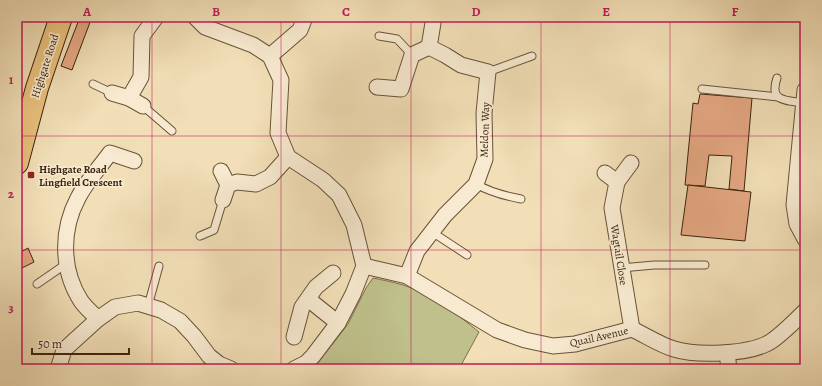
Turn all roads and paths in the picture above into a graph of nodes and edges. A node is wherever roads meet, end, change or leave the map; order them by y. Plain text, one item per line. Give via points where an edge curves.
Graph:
1 (156, 17) edge
2 (195, 17) edge
3 (305, 17) edge
4 (434, 17) edge
5 (57, 18) edge
6 (379, 36) dead end
7 (429, 47) junction
8 (412, 55) junction
9 (270, 56) junction
10 (532, 56) dead end
11 (488, 72) junction
12 (777, 78) dead end
13 (93, 84) dead end
14 (377, 87) dead end
15 (702, 89) dead end
16 (112, 93) joint
17 (778, 97) junction
18 (804, 97) edge
19 (129, 98) junction
20 (143, 106) joint
21 (22, 120) edge
22 (172, 131) dead end
23 (288, 157) junction
24 (134, 161) dead end
25 (17, 162) edge
26 (631, 163) dead end
27 (221, 171) dead end
28 (476, 184) junction
29 (228, 185) junction
30 (521, 199) dead end
31 (223, 200) joint
32 (432, 232) junction
33 (200, 236) dead end
34 (805, 239) edge
35 (467, 255) dead end
36 (66, 264) junction
37 (705, 265) dead end
38 (159, 266) dead end
39 (364, 266) junction
40 (621, 268) junction
41 (333, 273) dead end
42 (407, 276) junction
43 (37, 284) dead end
44 (308, 299) junction
45 (148, 306) junction
46 (805, 311) edge
47 (98, 319) junction
48 (338, 323) junction
49 (632, 329) junction
50 (294, 337) dead end
51 (727, 353) junction
52 (58, 369) edge
53 (231, 369) edge
54 (297, 369) edge
55 (730, 369) edge

1 - 19 street via 142,36 141,77
2 - 9 street via 205,27 253,45
3 - 9 street via 300,30
4 - 7 street
5 - 21 main road, Highgate Road via 37,88
6 - 8 lane via 397,39
7 - 8 street
7 - 11 street via 461,65
8 - 14 street via 404,94
9 - 23 street via 281,80 278,133
10 - 11 lane
11 - 28 street, Meldon Way via 484,113 485,159
12 - 17 lane via 774,92
13 - 16 lane
15 - 17 lane
16 - 19 street
17 - 18 lane
18 - 34 street via 794,205 797,224
19 - 20 street
20 - 22 lane
21 - 25 main road, Highgate Road
23 - 29 street via 270,177 256,184 237,182
23 - 39 street via 323,180 338,195 354,225
24 - 36 street via 107,147 70,215 65,236
26 - 40 street, Wagtail Close via 611,177 612,208
27 - 29 street
28 - 30 lane via 485,190
28 - 32 street, Meldon Way
29 - 31 street
31 - 33 lane via 214,230
32 - 35 lane
32 - 42 street, Meldon Way via 417,251
36 - 43 lane
36 - 47 street via 81,302
37 - 40 lane
38 - 45 lane
39 - 42 street, Quail Avenue
39 - 48 street
40 - 49 street, Wagtail Close
41 - 44 street via 316,287
42 - 49 street, Quail Avenue via 497,330 525,340 553,346 575,344
44 - 48 street
44 - 50 street via 302,307
45 - 47 street via 138,303 115,307
45 - 53 street via 180,321 209,356
46 - 51 street, Quail Avenue via 772,341 749,350
47 - 52 street via 64,350
48 - 54 street via 313,356
49 - 51 street, Quail Avenue via 673,349
51 - 55 street

